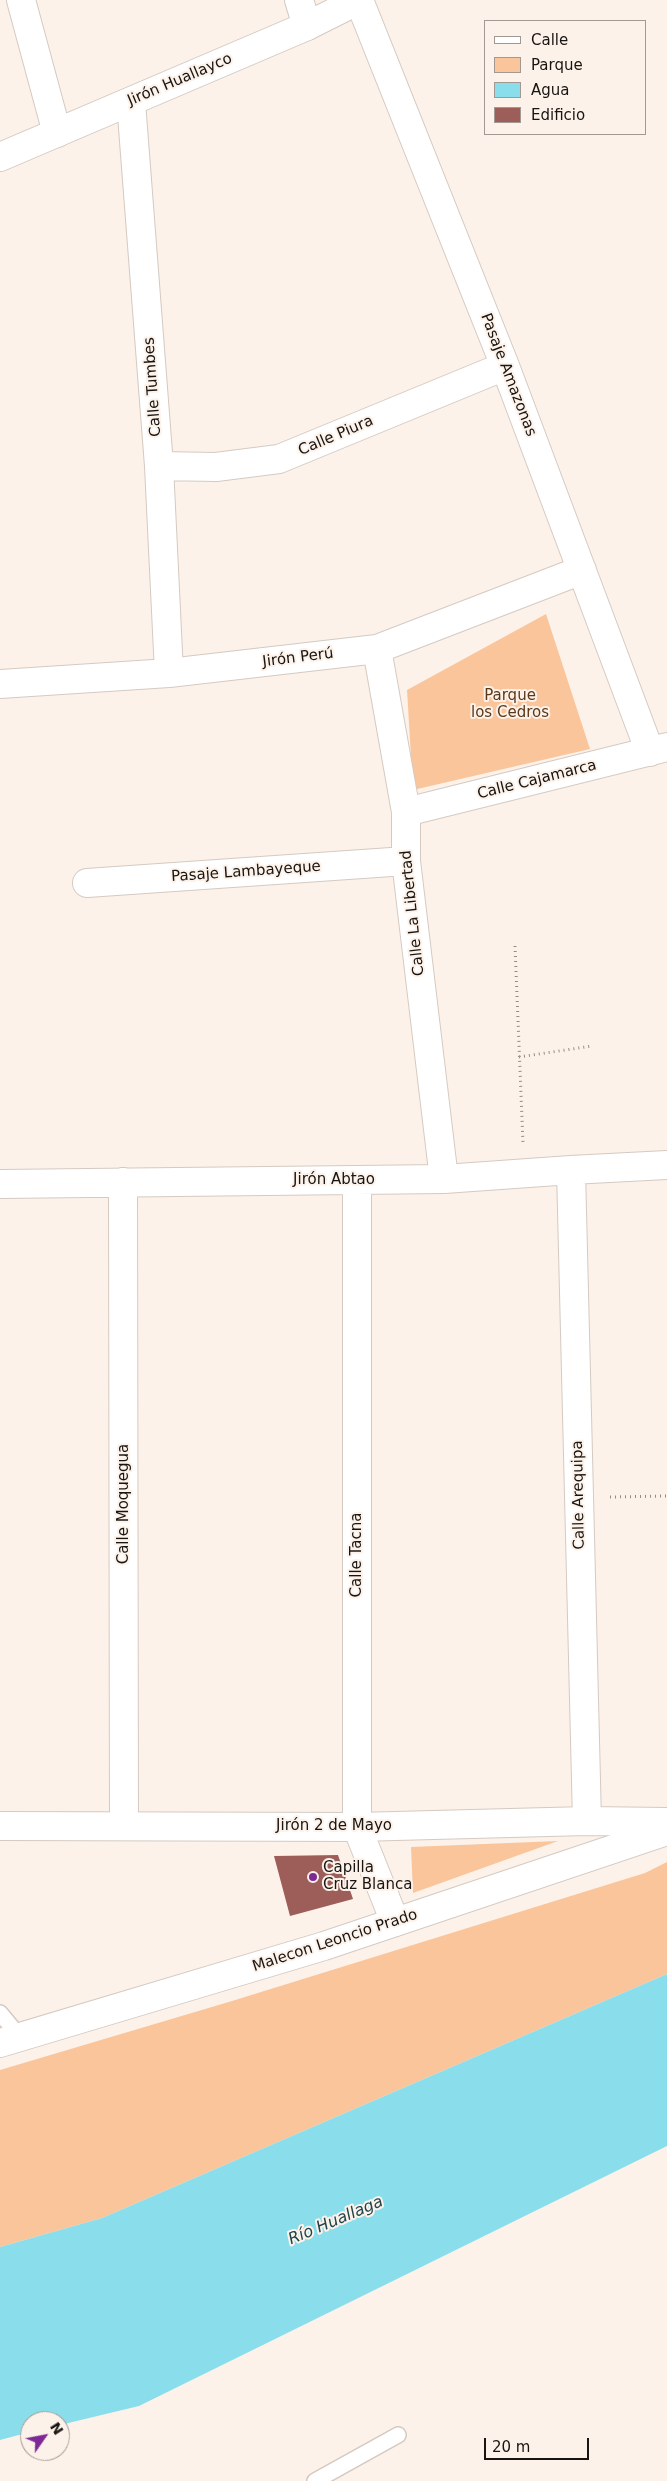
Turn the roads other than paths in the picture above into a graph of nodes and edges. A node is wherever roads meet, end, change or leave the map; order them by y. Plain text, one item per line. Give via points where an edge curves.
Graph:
1 (22, 0) edge
2 (299, 0) edge
3 (359, 0) edge
4 (307, 26) junction
5 (130, 102) junction
6 (57, 133) junction
7 (0, 157) edge
8 (505, 366) junction
9 (159, 466) junction
10 (582, 570) junction
11 (377, 649) junction
12 (169, 674) junction
13 (0, 684) edge
14 (659, 750) edge
15 (406, 812) junction
16 (406, 861) junction
17 (87, 883) dead end
18 (667, 1165) edge
19 (571, 1170) junction
20 (444, 1179) junction
21 (357, 1180) junction
22 (123, 1182) junction
23 (0, 1184) edge
24 (587, 1821) junction
25 (667, 1822) edge
26 (0, 1826) edge
27 (124, 1826) junction
28 (357, 1827) junction
29 (667, 1831) edge
30 (395, 1922) junction
31 (0, 2013) edge
32 (10, 2040) edge
33 (398, 2435) dead end
34 (315, 2481) edge

1 - 6 street
2 - 4 street
3 - 4 street, Jirón Huallayco
3 - 8 street, Pasaje Amazonas
4 - 5 street, Jirón Huallayco
5 - 6 street, Jirón Huallayco
5 - 9 street, Calle Tumbes
6 - 7 street, Jirón Huallayco
8 - 9 street, Calle Piura via 279,460 216,467
8 - 10 street, Pasaje Amazonas
9 - 12 street, Calle Tumbes
10 - 11 street, Jirón Perú
10 - 14 street, Pasaje Amazonas
11 - 12 street, Jirón Perú
11 - 15 street, Calle La Libertad
12 - 13 street, Jirón Perú
14 - 15 street, Calle Cajamarca
15 - 16 street, Calle La Libertad
16 - 17 street, Pasaje Lambayeque
16 - 20 street, Calle La Libertad
18 - 19 street, Jirón Abtao
19 - 20 street, Jirón Abtao
19 - 24 street, Calle Arequipa
20 - 21 street, Jirón Abtao
21 - 22 street, Jirón Abtao
21 - 28 street, Calle Tacna
22 - 23 street, Jirón Abtao
22 - 27 street, Calle Moquegua
24 - 25 street, Jirón 2 de Mayo
24 - 28 street, Jirón 2 de Mayo
26 - 27 street, Jirón 2 de Mayo
27 - 28 street, Jirón 2 de Mayo
28 - 30 street, Calle Tacna
29 - 30 street, Malecon Leoncio Prado
30 - 32 street, Malecon Leoncio Prado
31 - 32 lane
33 - 34 lane

